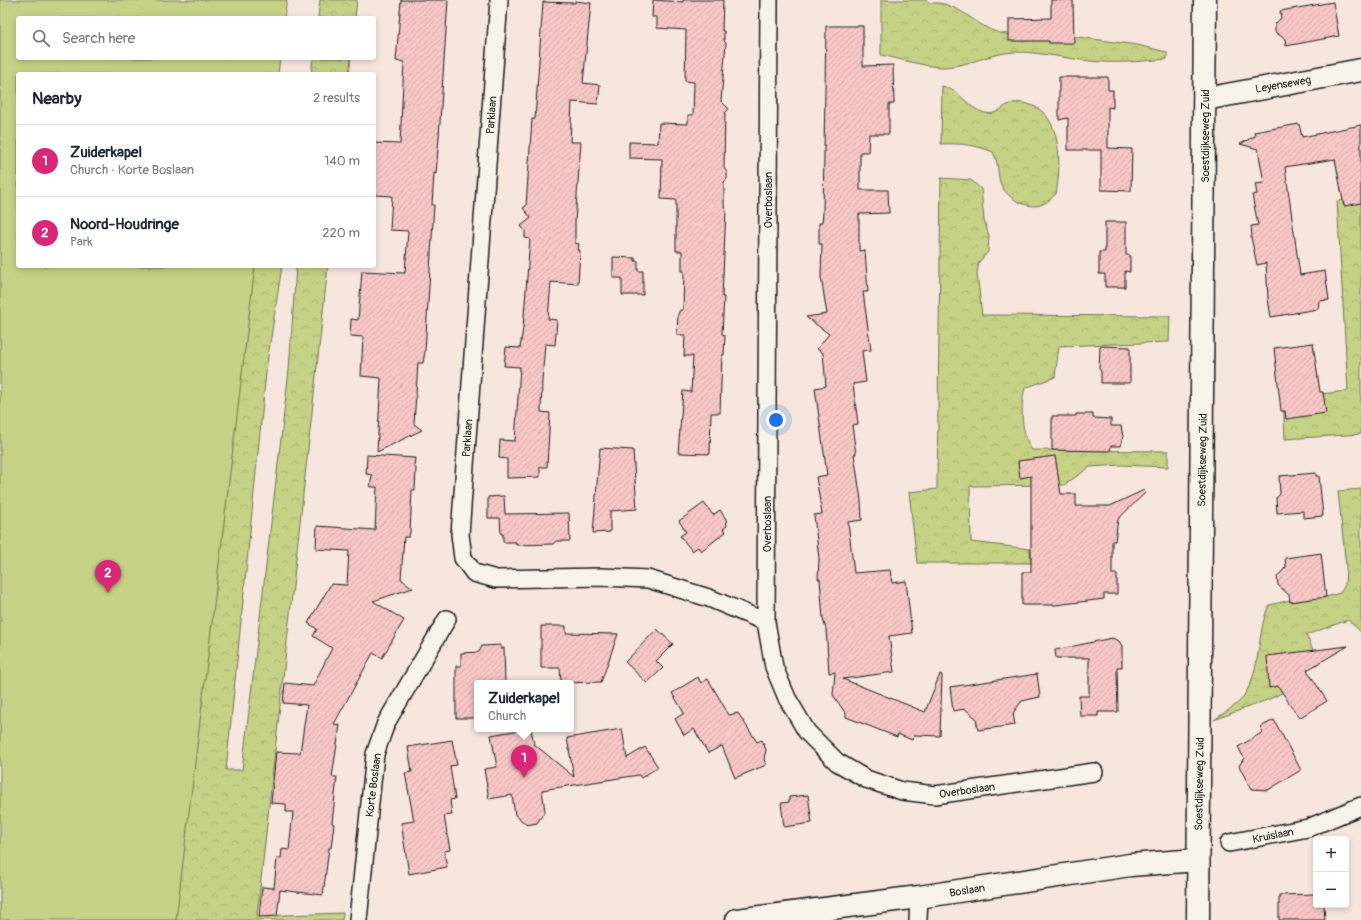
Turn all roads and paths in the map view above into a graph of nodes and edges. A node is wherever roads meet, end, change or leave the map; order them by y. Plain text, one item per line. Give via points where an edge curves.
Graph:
1 (499, 0) edge
2 (768, 0) edge
3 (1205, 0) edge
4 (1361, 70) edge
5 (1205, 99) junction
6 (447, 619) dead end
7 (766, 622) junction
8 (1094, 772) dead end
9 (1361, 806) edge
10 (1229, 843) dead end
11 (1198, 860) junction
12 (919, 897) junction
13 (358, 920) edge
14 (736, 920) edge
15 (918, 920) edge
16 (1198, 920) edge

1 - 7 street, Parklaan via 460,534 463,558 474,572 496,579 648,579 709,598
2 - 7 street, Overboslaan
3 - 5 main road, Soestdijkseweg Zuid
4 - 5 main road, Leyenseweg
5 - 11 main road, Soestdijkseweg Zuid
6 - 13 street, Korte Boslaan via 386,723 375,754
7 - 8 street, Overboslaan via 774,667 787,698 807,732 837,762 866,779 902,791 934,795
9 - 10 street, Kruislaan via 1308,828
11 - 12 main road, Boslaan via 1130,865
11 - 16 main road, Soestdijkseweg Zuid
12 - 14 main road, Boslaan
12 - 15 street

